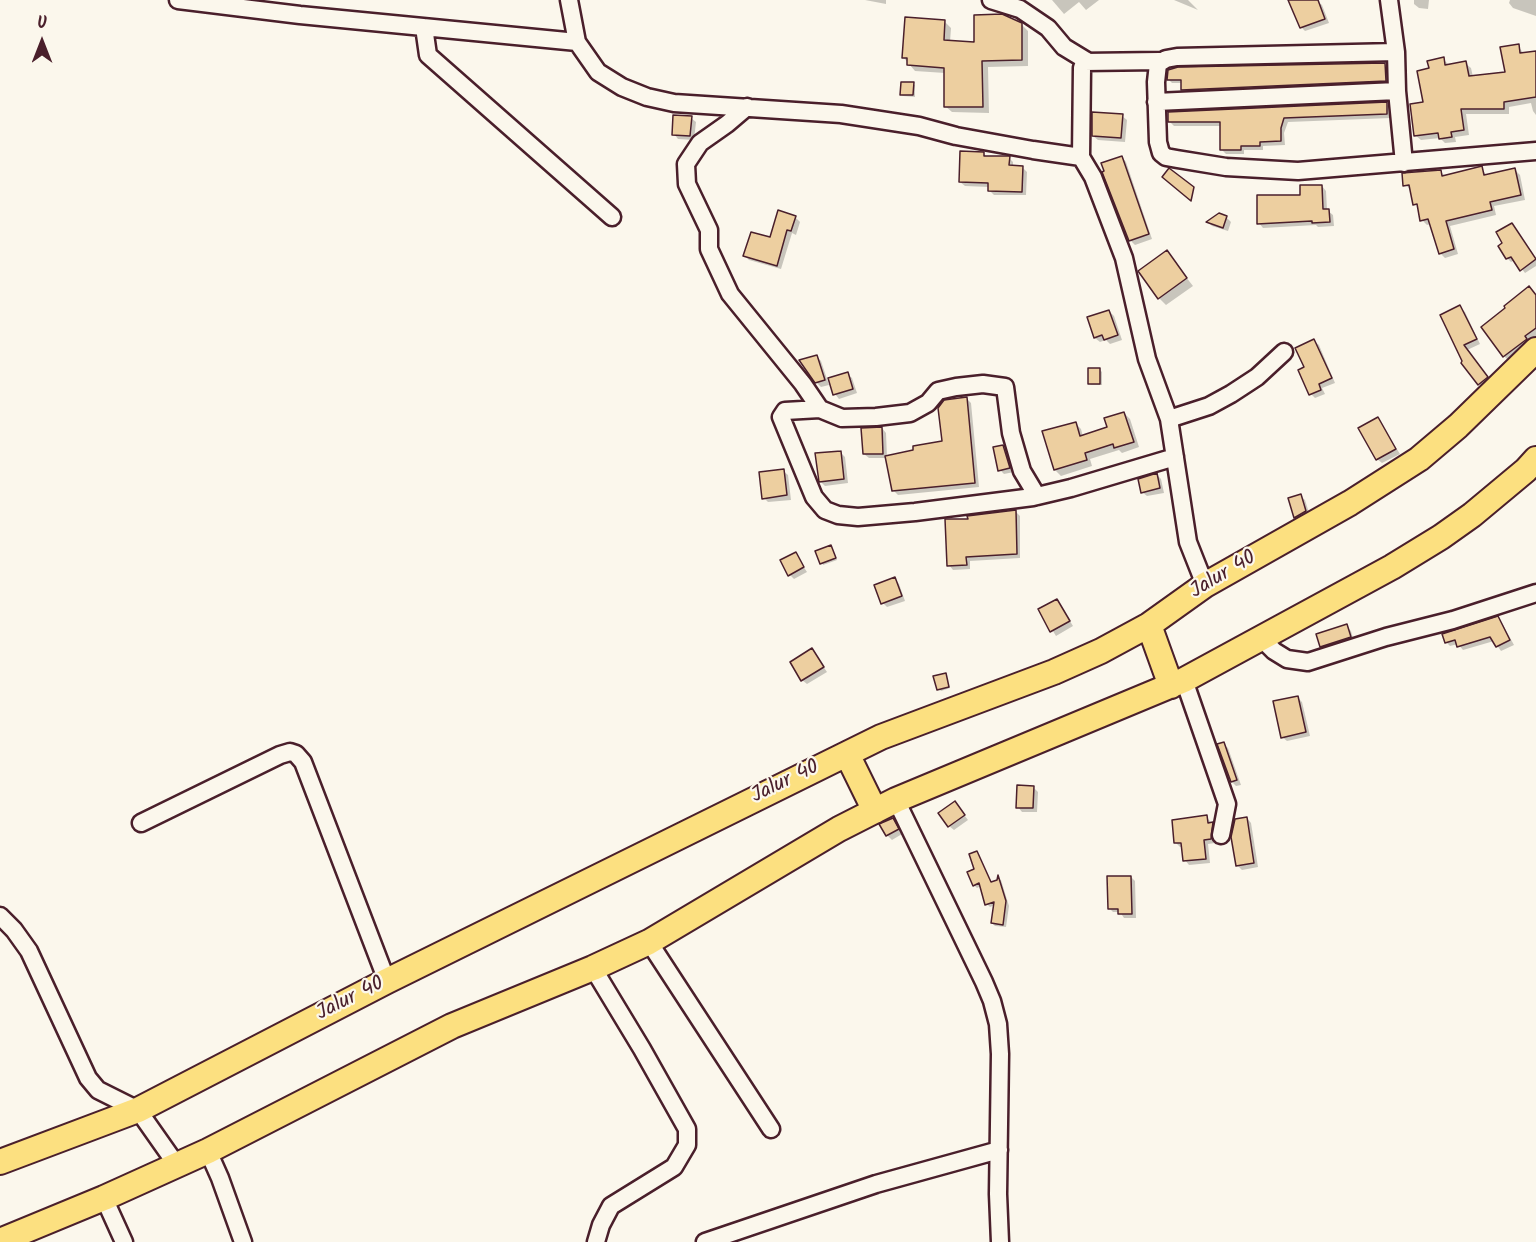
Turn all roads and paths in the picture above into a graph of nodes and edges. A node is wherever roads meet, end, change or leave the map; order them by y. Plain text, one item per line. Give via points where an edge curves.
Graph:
1 (178, 0) edge
2 (569, 0) edge
3 (991, 0) edge
4 (1389, 0) edge
5 (1013, 4) edge
6 (424, 27) junction
7 (577, 42) junction
8 (1396, 52) junction
9 (1087, 61) junction
10 (1160, 61) junction
11 (1397, 91) junction
12 (1155, 102) junction
13 (747, 107) junction
14 (1536, 151) edge
15 (1081, 157) junction
16 (1404, 163) junction
17 (612, 217) dead end
18 (1536, 350) edge
19 (1284, 352) dead end
20 (820, 409) junction
21 (1169, 419) junction
22 (1175, 457) junction
23 (1536, 459) edge
24 (1038, 496) junction
25 (1205, 585) junction
26 (1536, 593) edge
27 (1149, 625) junction
28 (1261, 638) junction
29 (1177, 683) junction
30 (847, 754) junction
31 (885, 806) junction
32 (141, 822) dead end
33 (1221, 835) dead end
34 (0, 916) edge
35 (649, 942) junction
36 (593, 968) junction
37 (387, 981) junction
38 (138, 1110) junction
39 (771, 1129) dead end
40 (999, 1150) junction
41 (208, 1151) junction
42 (0, 1162) edge
43 (176, 1164) junction
44 (104, 1198) junction
45 (0, 1241) edge
46 (124, 1242) edge
47 (243, 1242) edge
48 (596, 1242) edge
49 (705, 1242) edge
50 (1000, 1242) edge

1 - 6 street
2 - 7 street
3 - 5 street
4 - 8 street
5 - 9 street
6 - 7 street
6 - 17 street via 428,55
7 - 13 street via 598,72 647,97 674,103
8 - 10 street via 1177,57
8 - 11 street
9 - 10 street
9 - 15 street via 1082,68
10 - 12 street via 1156,69
11 - 12 street
11 - 16 street
12 - 16 street via 1159,148 1166,157 1226,167 1298,171
13 - 15 street via 841,114
13 - 20 street via 700,143 686,164 687,184 709,230 709,249 730,294
14 - 16 street
15 - 21 street via 1093,177 1124,258 1148,359
18 - 25 highway, Jalur 40 via 1419,459
19 - 21 street via 1231,394
20 - 24 street via 842,418 910,413 938,392 956,387 1005,387 1011,433 1023,471
20 - 24 street via 785,411 781,417 814,497 825,510 858,517
21 - 22 street
22 - 24 street
22 - 25 street via 1188,542
23 - 28 highway via 1441,537
25 - 27 highway, Jalur 40
26 - 28 street via 1308,662 1287,659
27 - 29 highway
27 - 30 highway, Jalur 40 via 1054,672 881,736
28 - 29 highway
29 - 31 highway
29 - 33 street via 1227,804
30 - 31 highway
30 - 37 highway, Jalur 40
31 - 35 highway via 839,829
31 - 40 street via 992,1001 1000,1054
32 - 37 street via 273,758 296,754 303,762
34 - 38 street via 29,951 88,1078 98,1090
35 - 36 highway
35 - 39 street
36 - 41 highway via 452,1026
36 - 48 street via 687,1129 687,1145 674,1167 611,1206
37 - 38 highway, Jalur 40
38 - 42 highway, Jalur 40
38 - 43 street
40 - 49 street via 876,1184
40 - 50 street
41 - 43 highway
41 - 47 street
43 - 44 highway
44 - 45 highway
44 - 46 street

